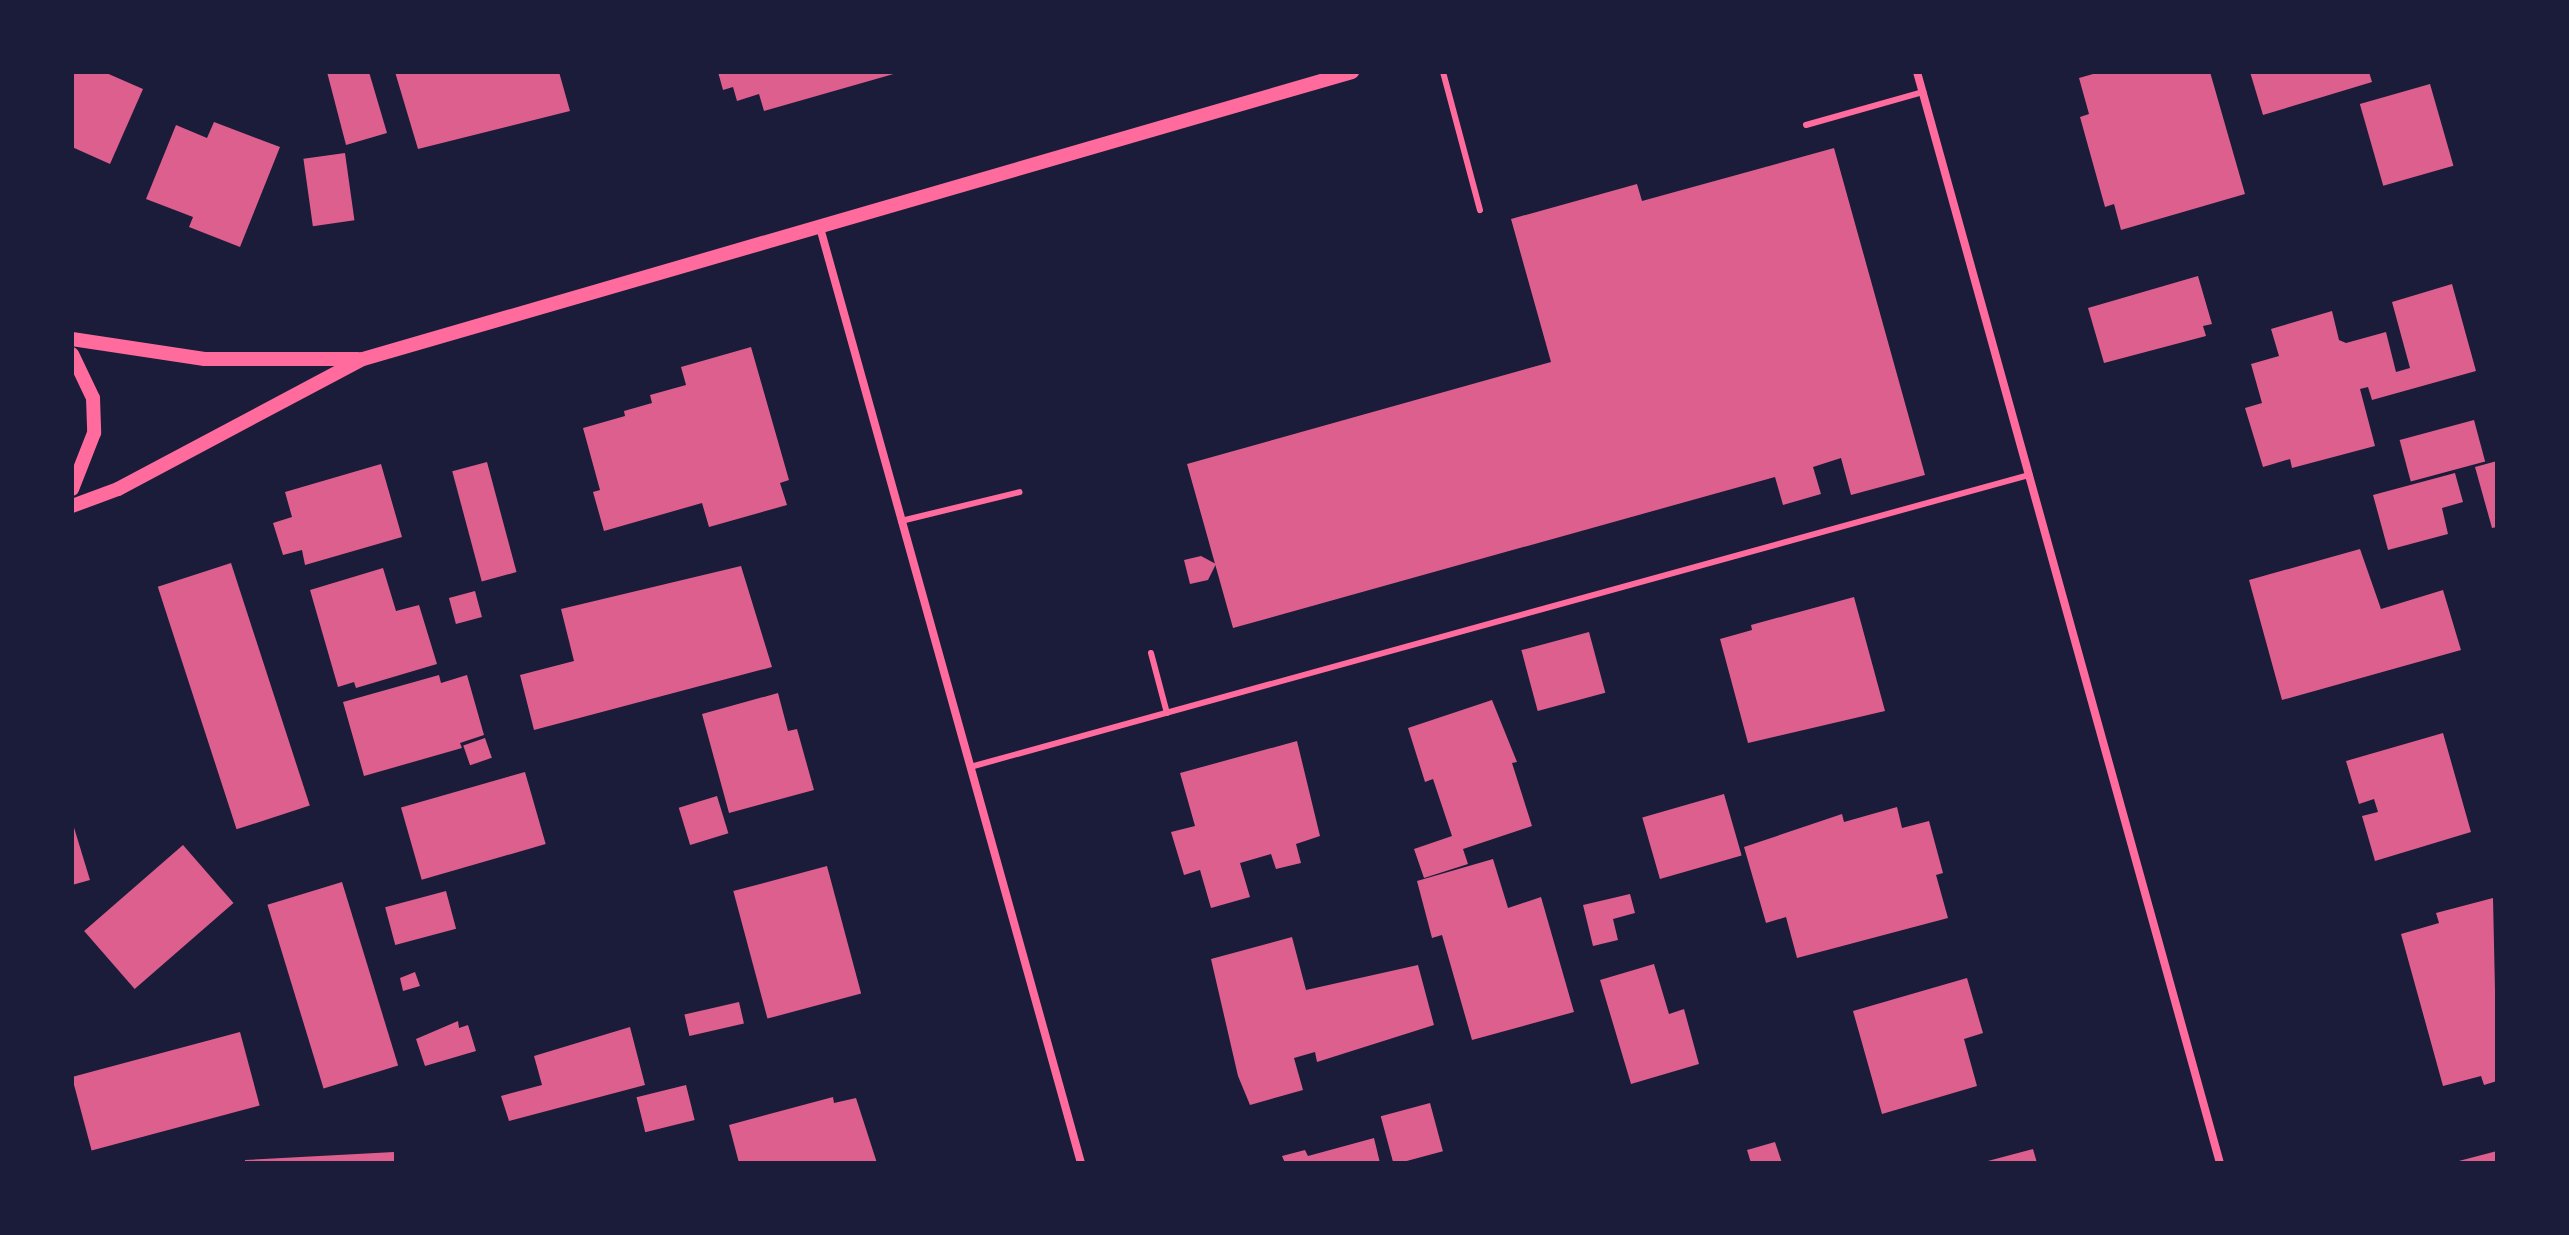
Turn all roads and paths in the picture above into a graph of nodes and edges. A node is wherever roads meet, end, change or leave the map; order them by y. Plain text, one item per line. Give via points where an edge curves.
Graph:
1 (1352, 72) edge
2 (1443, 72) edge
3 (1917, 72) edge
4 (1923, 92) junction
5 (1806, 125) dead end
6 (1480, 210) dead end
7 (819, 224) junction
8 (72, 339) edge
9 (72, 354) edge
10 (363, 359) junction
11 (2029, 475) junction
12 (72, 489) edge
13 (1020, 492) dead end
14 (72, 506) edge
15 (901, 521) junction
16 (1151, 653) dead end
17 (1167, 713) junction
18 (970, 767) junction
19 (1081, 1163) edge
20 (2220, 1163) edge

1 - 7 street
2 - 6 lane
3 - 4 street
4 - 5 lane
4 - 11 street
7 - 10 street
7 - 15 street
8 - 10 street via 205,359
9 - 12 street via 93,398 94,433
10 - 14 street via 118,489
11 - 17 lane
11 - 20 street
13 - 15 lane
15 - 18 street
16 - 17 lane
17 - 18 lane
18 - 19 street

